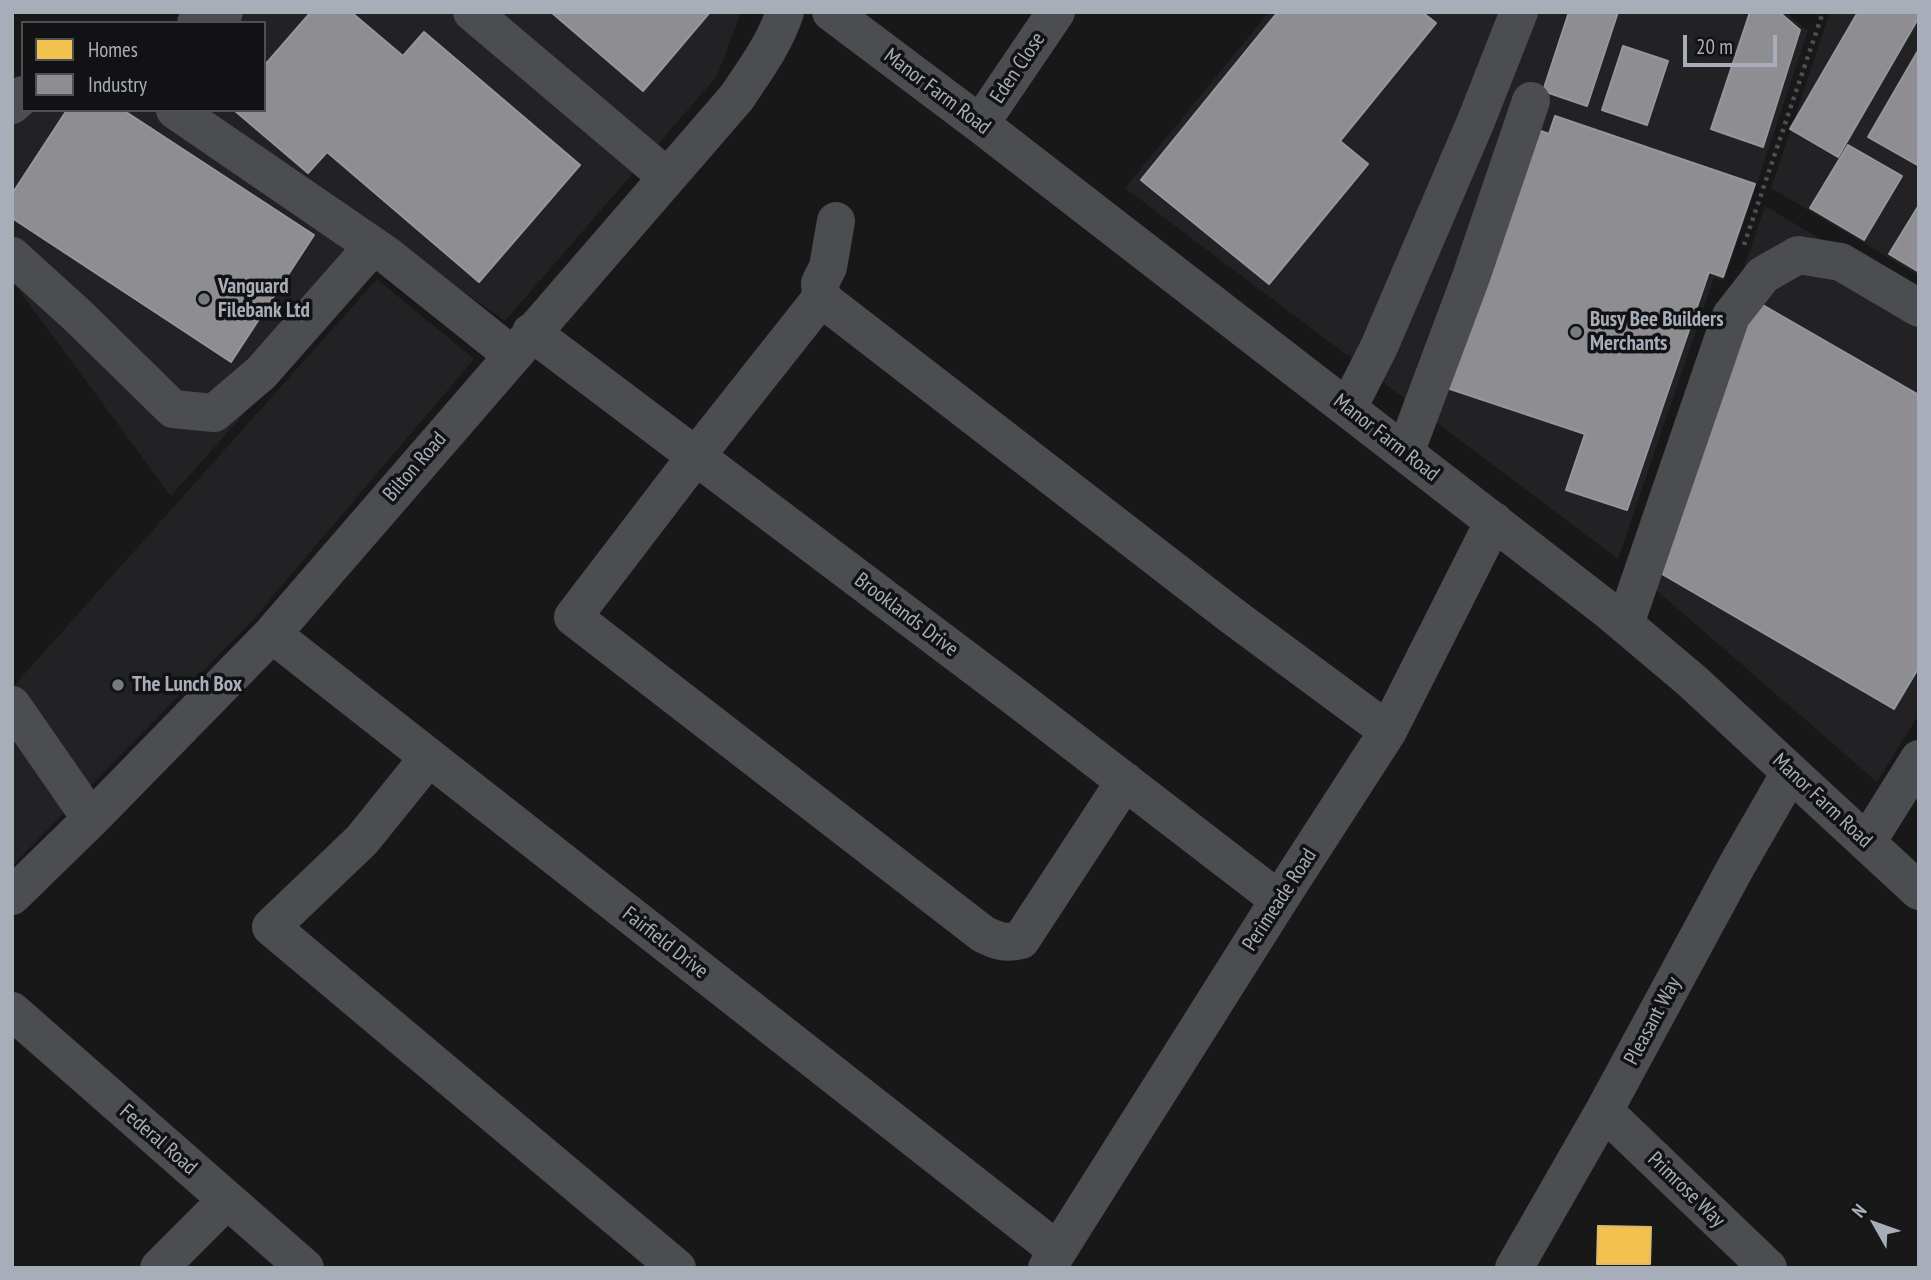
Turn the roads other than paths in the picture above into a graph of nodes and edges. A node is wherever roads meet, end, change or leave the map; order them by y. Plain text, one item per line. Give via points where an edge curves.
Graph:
1 (224, 12) edge
2 (472, 12) edge
3 (785, 12) edge
4 (831, 12) edge
5 (1056, 12) edge
6 (1518, 12) edge
7 (201, 21) edge
8 (1531, 101) dead end
9 (178, 112) edge
10 (980, 124) junction
11 (667, 177) junction
12 (836, 221) dead end
13 (373, 246) junction
14 (12, 256) edge
15 (821, 298) junction
16 (1919, 309) edge
17 (522, 344) junction
18 (1348, 408) junction
19 (1405, 453) junction
20 (696, 456) junction
21 (1494, 521) junction
22 (1625, 624) junction
23 (272, 634) junction
24 (12, 705) edge
25 (1388, 732) junction
26 (429, 757) junction
27 (1919, 759) edge
28 (1790, 773) junction
29 (1125, 781) junction
30 (91, 819) junction
31 (1867, 842) junction
32 (1919, 891) edge
33 (12, 896) edge
34 (1279, 900) junction
35 (12, 1011) edge
36 (1604, 1111) junction
37 (227, 1200) junction
38 (1052, 1260) edge
39 (159, 1268) edge
40 (305, 1268) edge
41 (677, 1268) edge
42 (1514, 1268) edge
43 (1768, 1268) edge

1 - 7 street
2 - 11 street
3 - 11 street, Bilton Road via 763,60 737,97
4 - 10 street, Manor Farm Road
5 - 10 street, Eden Close
6 - 18 street via 1395,310
8 - 19 street
9 - 13 street, Brooklands Drive
10 - 18 street, Manor Farm Road
11 - 17 street, Bilton Road
12 - 15 street via 828,267 820,283
13 - 14 street via 261,373 214,413 173,409
13 - 17 street, Brooklands Drive
15 - 20 street
15 - 25 street
16 - 22 street via 1841,262 1798,255 1763,275 1731,316
17 - 20 street, Brooklands Drive
17 - 23 street, Bilton Road
18 - 19 street, Manor Farm Road
19 - 21 street, Manor Farm Road
20 - 29 street, Brooklands Drive
20 - 29 street via 573,617 983,934 1000,943 1021,940
21 - 22 street, Manor Farm Road
21 - 25 street, Perimeade Road
22 - 28 street, Manor Farm Road
23 - 26 street, Fairfield Drive
23 - 30 street, Bilton Road
24 - 30 street
25 - 34 street, Perimeade Road
26 - 38 street, Fairfield Drive
26 - 41 street via 362,840 271,927
27 - 31 street
28 - 31 street, Manor Farm Road
28 - 36 street, Pleasant Way
29 - 34 street, Brooklands Drive
30 - 33 street, Bilton Road
31 - 32 street, Manor Farm Road
34 - 38 street, Perimeade Road
35 - 37 street, Federal Road
36 - 42 street, Pleasant Way
36 - 43 street, Primrose Way
37 - 39 street
37 - 40 street, Federal Road

